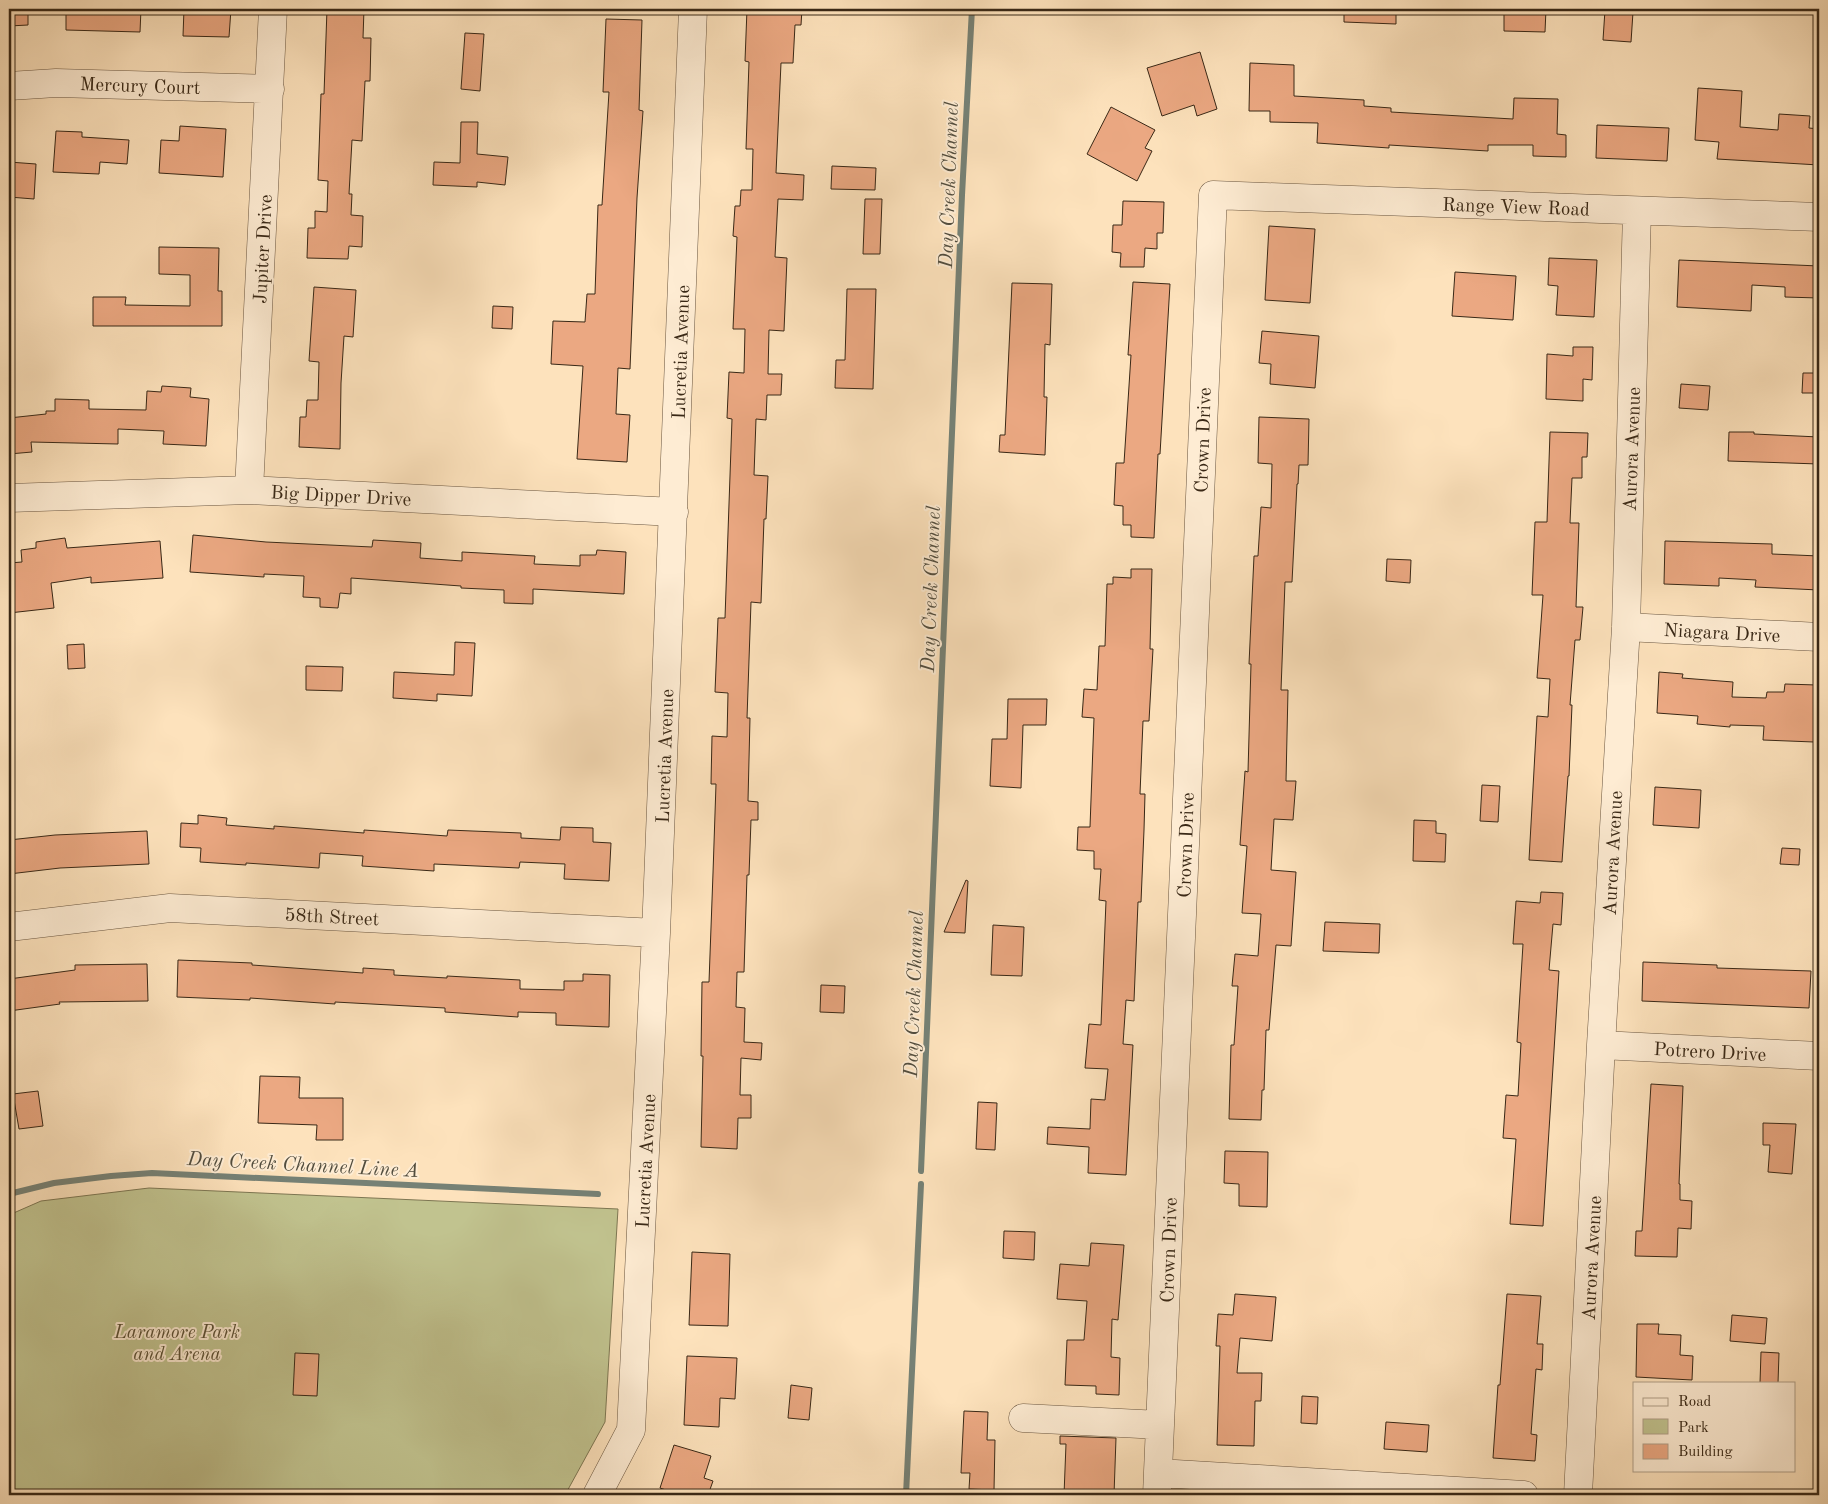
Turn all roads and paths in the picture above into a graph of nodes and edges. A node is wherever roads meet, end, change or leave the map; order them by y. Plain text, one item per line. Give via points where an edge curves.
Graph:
1 (273, 9) edge
2 (693, 9) edge
3 (9, 86) edge
4 (270, 88) junction
5 (1213, 195) joint
6 (1637, 211) junction
7 (1819, 218) edge
8 (249, 490) junction
9 (9, 498) edge
10 (674, 512) junction
11 (1626, 627) junction
12 (1819, 637) edge
13 (9, 926) edge
14 (656, 932) junction
15 (1601, 1045) junction
16 (1819, 1056) edge
17 (1023, 1418) dead end
18 (1160, 1425) junction
19 (1158, 1484) edge
20 (597, 1495) edge
21 (1524, 1495) edge
22 (1578, 1495) edge

1 - 4 street, Jupiter Drive
2 - 10 street, Lucretia Avenue
3 - 4 street, Mercury Court via 56,83
4 - 8 street, Jupiter Drive
5 - 6 street, Range View Road
5 - 18 street, Crown Drive
6 - 7 street, Range View Road
6 - 11 street, Aurora Avenue
8 - 9 street, Big Dipper Drive
8 - 10 street, Big Dipper Drive
10 - 14 street, Lucretia Avenue
11 - 12 street, Niagara Drive
11 - 15 street, Aurora Avenue
13 - 14 street, 58th Street via 170,908
14 - 20 street, Lucretia Avenue via 632,1430
15 - 16 street, Potrero Drive
15 - 22 street, Aurora Avenue
17 - 18 street
18 - 19 street, Crown Drive
19 - 21 street

